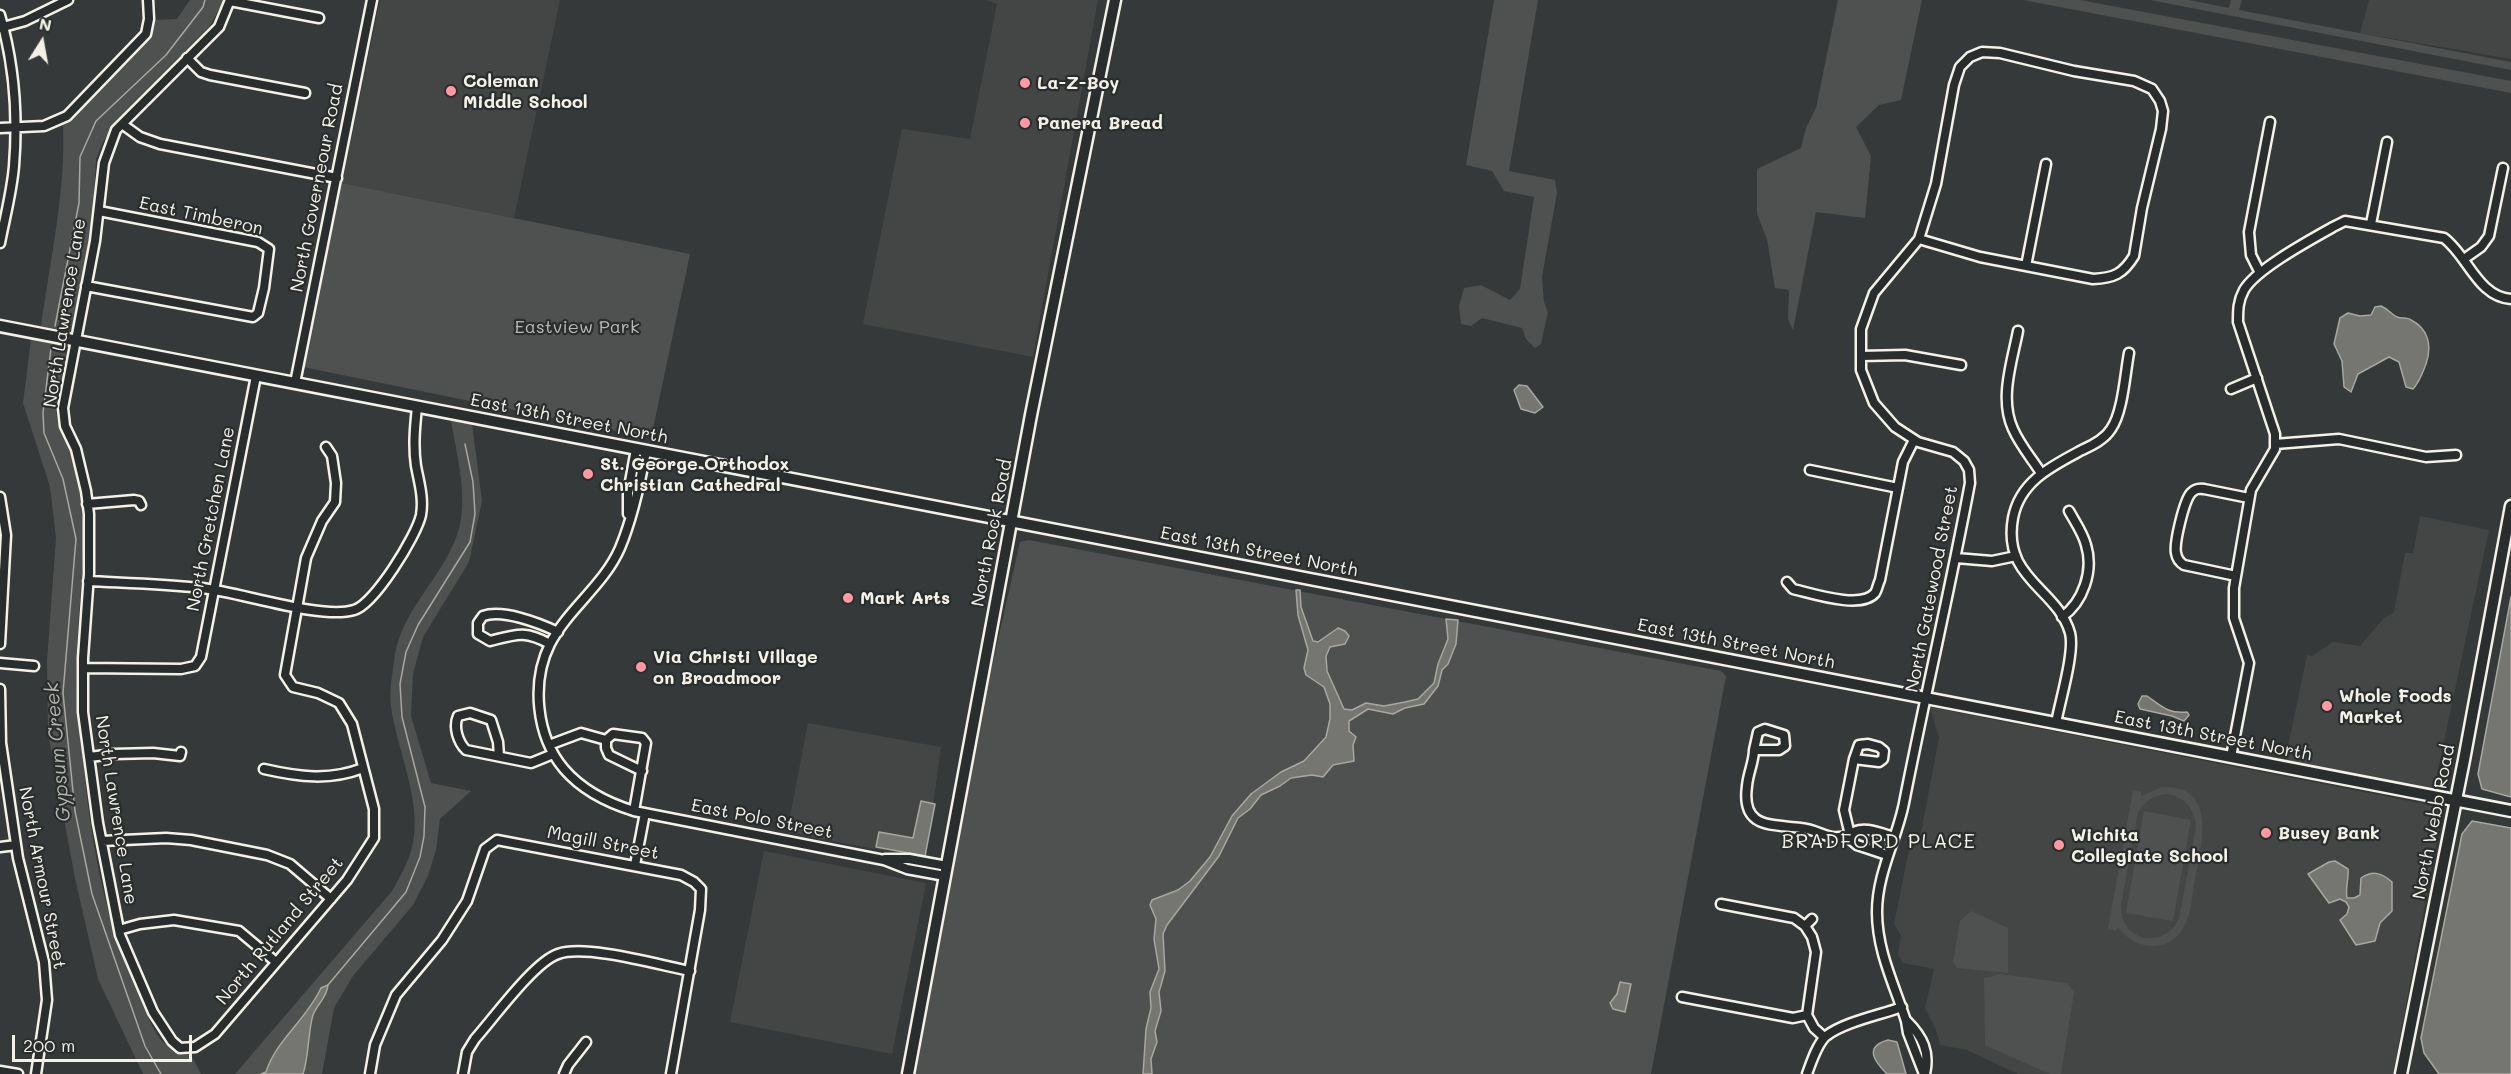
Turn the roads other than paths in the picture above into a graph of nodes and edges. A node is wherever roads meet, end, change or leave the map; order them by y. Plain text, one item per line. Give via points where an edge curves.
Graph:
1 (68, 0) edge
2 (148, 0) edge
3 (372, 0) edge
4 (1115, 0) edge
5 (230, 1) edge
6 (0, 15) edge
7 (319, 18) dead end
8 (2, 27) edge
9 (187, 58) junction
10 (304, 93) dead end
11 (2270, 122) dead end
12 (122, 124) junction
13 (0, 128) edge
14 (16, 128) junction
15 (2387, 142) dead end
16 (2046, 164) dead end
17 (2503, 168) dead end
18 (337, 178) junction
19 (99, 211) junction
20 (2371, 224) junction
21 (1919, 239) junction
22 (0, 243) edge
23 (2464, 259) junction
24 (2026, 266) junction
25 (2260, 273) junction
26 (86, 286) junction
27 (2511, 299) edge
28 (0, 326) edge
29 (2018, 331) dead end
30 (76, 341) junction
31 (2129, 353) dead end
32 (1861, 356) junction
33 (1961, 365) dead end
34 (256, 376) junction
35 (2257, 378) junction
36 (295, 383) junction
37 (2231, 388) dead end
38 (417, 406) junction
39 (1914, 440) junction
40 (2275, 444) junction
41 (326, 447) dead end
42 (641, 450) junction
43 (2456, 456) dead end
44 (1810, 470) dead end
45 (2041, 473) junction
46 (1898, 488) junction
47 (0, 497) edge
48 (2249, 498) junction
49 (87, 504) junction
50 (141, 505) dead end
51 (2511, 506) edge
52 (2069, 511) dead end
53 (1011, 520) junction
54 (2016, 556) junction
55 (1956, 558) junction
56 (2, 566) edge
57 (2236, 576) junction
58 (88, 582) junction
59 (1787, 582) dead end
60 (214, 590) junction
61 (297, 606) junction
62 (2062, 617) junction
63 (558, 632) junction
64 (0, 644) edge
65 (550, 644) junction
66 (0, 663) edge
67 (34, 666) dead end
68 (83, 668) junction
69 (0, 689) edge
70 (1927, 698) junction
71 (2056, 723) junction
72 (606, 740) junction
73 (549, 745) junction
74 (1754, 750) dead end
75 (182, 752) dead end
76 (553, 754) junction
77 (499, 756) junction
78 (1, 757) edge
79 (89, 757) junction
80 (2231, 757) junction
81 (1854, 759) dead end
82 (363, 768) junction
83 (264, 769) dead end
84 (642, 771) junction
85 (2456, 800) junction
86 (634, 811) junction
87 (2511, 811) edge
88 (645, 813) junction
89 (1850, 835) junction
90 (1893, 837) junction
91 (102, 841) junction
92 (16, 845) junction
93 (0, 847) edge
94 (1887, 855) junction
95 (635, 865) junction
96 (946, 871) junction
97 (331, 900) junction
98 (1721, 904) dead end
99 (1812, 919) dead end
100 (1805, 926) junction
101 (119, 930) junction
102 (276, 962) junction
103 (690, 971) junction
104 (1682, 997) dead end
105 (1902, 1007) junction
106 (1807, 1015) junction
107 (1824, 1037) junction
108 (586, 1042) dead end
109 (184, 1048) joint
110 (0, 1071) edge
111 (18, 1074) edge
112 (36, 1074) edge
113 (370, 1074) edge
114 (463, 1074) edge
115 (564, 1074) edge
116 (671, 1074) edge
117 (908, 1074) edge
118 (1807, 1074) edge
119 (1924, 1074) edge
120 (2401, 1074) edge

1 - 8 street via 25,21
2 - 14 street via 146,34 67,116 44,126
3 - 18 street, North Governeour Road
4 - 53 main road, North Rock Road
5 - 7 street
5 - 9 street, North Lawrence Lane via 219,27
6 - 8 street
8 - 14 street via 9,45
9 - 10 street via 210,75
9 - 12 street, North Lawrence Lane
11 - 25 street via 2249,232 2251,255
12 - 18 street via 140,137 160,144
12 - 19 street, North Lawrence Lane via 104,163
13 - 14 street
14 - 22 street via 14,168
15 - 20 street
16 - 24 street
17 - 23 street via 2489,236
18 - 36 street, North Governeour Road
19 - 26 street, North Lawrence Lane
19 - 26 street, East Timberon via 258,242 269,249 266,276 258,313 253,317
20 - 23 street via 2444,238
20 - 25 street via 2345,221
21 - 24 street via 1980,258
21 - 24 street, North Gatewood Street via 1935,184 1954,85 1960,67 1970,57 1982,52 2000,53 2134,81 2152,89 2161,102 2161,129 2134,255 2127,268 2113,276 2093,279
21 - 32 street, North Gatewood Street via 1874,293 1861,329
23 - 27 street via 2490,293
25 - 35 street via 2245,288 2238,305 2238,322
26 - 30 street, North Lawrence Lane
28 - 30 main road, East 13th Street North
29 - 45 street via 2007,404 2012,428
30 - 34 main road, East 13th Street North
30 - 49 street, North Lawrence Lane via 63,408
31 - 45 street via 2115,423 2108,434
32 - 33 street via 1905,355
32 - 39 street, North Gatewood Street via 1861,370 1874,403 1895,427
34 - 36 main road, East 13th Street North
34 - 60 street, North Gretchen Lane
35 - 37 street
35 - 40 street
36 - 38 main road, East 13th Street North
38 - 42 main road, East 13th Street North
38 - 61 street via 414,436 422,490 421,517 403,551 375,596 356,610 338,612
39 - 46 street via 1903,462
39 - 55 street, North Gatewood Street via 1953,452 1969,470
40 - 43 street via 2339,439 2426,457
40 - 48 street
41 - 61 street, North Rutland Street via 332,456 335,502 306,558
42 - 53 main road, East 13th Street North
42 - 63 street, East Polo Street via 638,495 619,550
44 - 46 street
45 - 54 street via 2016,506 2012,527
46 - 59 street via 1875,593 1852,602 1793,589
47 - 56 street via 6,535
48 - 57 street
48 - 57 street via 2196,489 2185,502 2176,548 2184,565
49 - 50 street via 134,500
49 - 58 street, North Lawrence Lane
51 - 85 main road, North Webb Road
52 - 62 street via 2086,542 2088,561 2081,597
53 - 70 main road, East 13th Street North
53 - 96 main road, North Rock Road
54 - 55 street via 1992,561
54 - 62 street
55 - 70 street, North Gatewood Street
56 - 64 street
57 - 80 street via 2234,618 2249,663
58 - 60 street
58 - 68 street, North Lawrence Lane
60 - 61 street
60 - 68 street, North Gretchen Lane via 201,657 195,666
61 - 82 street, North Rutland Street via 285,675 293,687 339,703 352,723
62 - 71 street via 2071,643
63 - 65 street, East Polo Street
63 - 65 street via 538,622 500,614 483,616 478,622 478,634 490,641 519,633
65 - 73 street, East Polo Street via 538,692 540,717
66 - 67 street
68 - 79 street, North Lawrence Lane
69 - 78 street, North Armour Street
70 - 71 main road, East 13th Street North
70 - 90 street, North Gatewood Street
71 - 80 main road, East 13th Street North
72 - 73 street via 581,733
72 - 84 street via 609,755
72 - 84 street via 613,734 642,738 646,743
73 - 76 street, East Polo Street
74 - 89 street via 1746,806 1754,818 1776,827 1805,828 1836,839
75 - 79 street via 180,756 153,753
76 - 77 street via 531,763
76 - 86 street, East Polo Street via 565,770 594,794
77 - 77 street via 491,720 470,713 458,716 456,726 466,750
78 - 92 street, North Armour Street
79 - 91 street, North Lawrence Lane
80 - 85 main road, East 13th Street North
81 - 89 street via 1844,810
82 - 83 street via 318,778
82 - 97 street, North Rutland Street via 374,809 374,838
84 - 86 street
85 - 87 main road, East 13th Street North
85 - 120 main road, North Webb Road
86 - 88 street, East Polo Street
88 - 95 street
88 - 96 street, East Polo Street via 884,860 909,859
89 - 90 street via 1864,829
89 - 94 street via 1857,845
90 - 94 street, North Gatewood Street
91 - 97 street via 190,840 267,855 290,864
91 - 101 street, North Lawrence Lane
92 - 93 street
92 - 112 street, North Armour Street via 45,972 47,1000
94 - 105 street, North Gatewood Street via 1877,910 1879,943
95 - 103 street, Magill Street via 681,875 701,890
95 - 113 street, Magill Street via 497,840 485,849 467,901 442,940 396,995 375,1045
96 - 117 main road, North Rock Road
97 - 102 street, North Rutland Street
98 - 100 street via 1794,918
99 - 100 street
100 - 106 street via 1816,952
101 - 102 street via 174,920 239,931
101 - 109 street, North Lawrence Lane via 153,1012 172,1041
102 - 109 street, North Rutland Street via 215,1034 195,1047
103 - 114 street via 584,951 556,954 539,966 475,1040 467,1052
103 - 116 street
104 - 106 street via 1793,1018
105 - 107 street
105 - 119 street, North Gatewood Street
106 - 107 street
107 - 118 street
108 - 115 street
110 - 111 street

